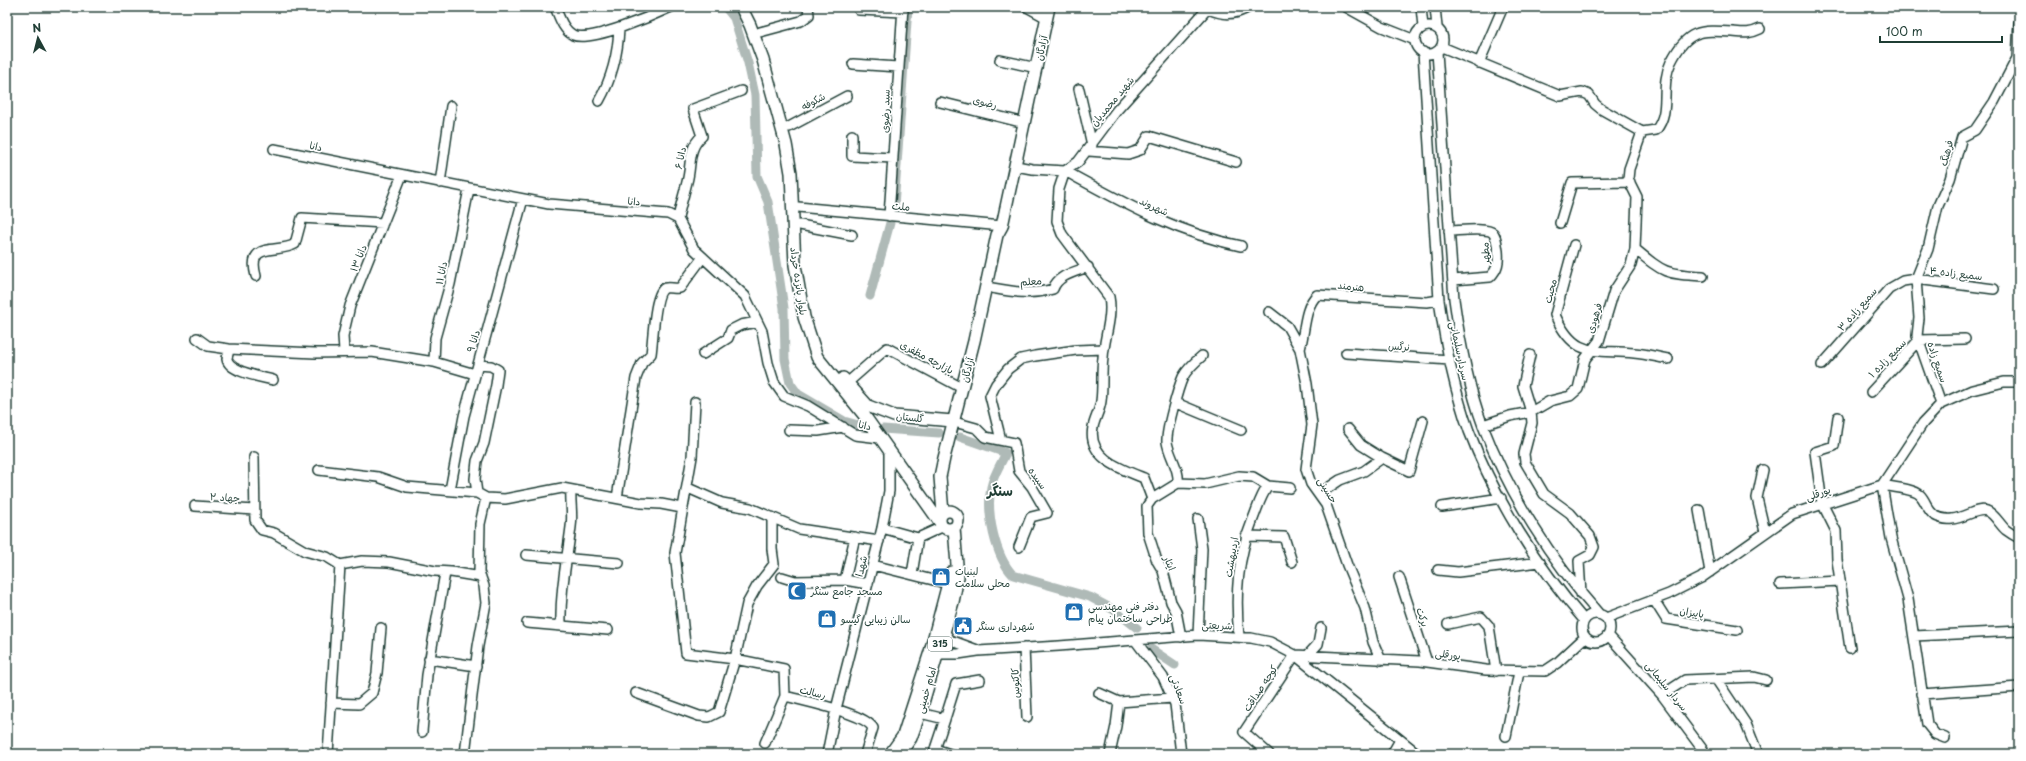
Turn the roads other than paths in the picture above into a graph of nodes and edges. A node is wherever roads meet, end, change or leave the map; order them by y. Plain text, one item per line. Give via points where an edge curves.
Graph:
1 (555, 7) edge
2 (671, 7) edge
3 (741, 7) edge
4 (749, 7) edge
5 (808, 7) edge
6 (859, 7) edge
7 (1027, 7) edge
8 (1049, 7) edge
9 (1248, 7) edge
10 (1346, 7) edge
11 (1421, 7) edge
12 (1435, 7) edge
13 (1503, 7) edge
14 (1208, 8) edge
15 (903, 10) edge
16 (1047, 18) junction
17 (2019, 23) edge
18 (1423, 27) junction
19 (1437, 27) junction
20 (619, 28) junction
21 (1760, 29) dead end
22 (760, 32) junction
23 (1415, 40) junction
24 (1440, 50) junction
25 (1423, 52) junction
26 (1000, 60) dead end
27 (1479, 63) junction
28 (854, 64) dead end
29 (898, 67) junction
30 (1036, 68) junction
31 (1080, 89) dead end
32 (742, 91) dead end
33 (847, 96) dead end
34 (599, 101) dead end
35 (940, 102) dead end
36 (451, 106) dead end
37 (1025, 123) junction
38 (789, 127) junction
39 (1642, 132) junction
40 (852, 134) dead end
41 (1090, 148) junction
42 (274, 149) dead end
43 (893, 158) junction
44 (1236, 162) dead end
45 (1016, 166) junction
46 (1065, 170) junction
47 (402, 175) junction
48 (1630, 182) junction
49 (440, 183) junction
50 (470, 189) junction
51 (523, 199) junction
52 (795, 208) junction
53 (889, 216) junction
54 (678, 218) junction
55 (383, 223) junction
56 (1560, 223) dead end
57 (800, 225) junction
58 (1002, 228) junction
59 (1449, 231) junction
60 (852, 235) dead end
61 (1574, 245) dead end
62 (1241, 246) dead end
63 (1635, 250) junction
64 (703, 258) junction
65 (1088, 268) junction
66 (256, 276) dead end
67 (1703, 276) dead end
68 (1916, 279) junction
69 (1453, 280) junction
70 (992, 288) junction
71 (1994, 289) dead end
72 (1439, 300) junction
73 (1269, 312) dead end
74 (758, 322) junction
75 (197, 338) dead end
76 (1965, 339) dead end
77 (1919, 340) junction
78 (1104, 348) junction
79 (229, 349) junction
80 (1300, 349) junction
81 (344, 351) junction
82 (1591, 351) junction
83 (1346, 353) dead end
84 (703, 354) dead end
85 (1530, 355) dead end
86 (1202, 356) dead end
87 (1668, 359) dead end
88 (1450, 360) junction
89 (434, 362) junction
90 (1822, 364) dead end
91 (476, 369) junction
92 (273, 380) dead end
93 (2019, 382) edge
94 (846, 384) junction
95 (962, 388) junction
96 (1870, 392) dead end
97 (695, 402) dead end
98 (1176, 403) junction
99 (1941, 404) junction
100 (868, 406) joint
101 (1531, 412) junction
102 (1838, 417) dead end
103 (1423, 420) dead end
104 (955, 422) junction
105 (1483, 425) junction
106 (843, 427) junction
107 (1348, 429) dead end
108 (790, 430) dead end
109 (1241, 430) dead end
110 (880, 438) junction
111 (1001, 440) junction
112 (889, 451) junction
113 (254, 457) dead end
114 (1382, 458) junction
115 (319, 470) dead end
116 (1763, 470) dead end
117 (1178, 483) junction
118 (1882, 484) junction
119 (1268, 486) junction
120 (688, 488) junction
121 (1290, 488) dead end
122 (450, 490) junction
123 (571, 490) junction
124 (477, 493) junction
125 (1319, 494) junction
126 (486, 498) junction
127 (617, 498) junction
128 (1152, 498) junction
129 (1501, 498) junction
130 (1822, 503) junction
131 (195, 506) dead end
132 (1442, 507) dead end
133 (682, 508) junction
134 (254, 510) junction
135 (1699, 510) dead end
136 (772, 517) junction
137 (1198, 519) dead end
138 (946, 522) junction
139 (882, 528) junction
140 (1765, 532) junction
141 (1246, 536) junction
142 (855, 537) junction
143 (918, 538) junction
144 (2019, 538) edge
145 (879, 541) junction
146 (1020, 548) dead end
147 (526, 555) dead end
148 (565, 557) junction
149 (1292, 562) dead end
150 (1540, 562) junction
151 (619, 563) dead end
152 (340, 565) junction
153 (873, 565) junction
154 (1438, 570) dead end
155 (1710, 572) junction
156 (445, 573) junction
157 (912, 574) junction
158 (481, 577) junction
159 (782, 577) dead end
160 (1399, 578) dead end
161 (845, 580) junction
162 (1840, 581) junction
163 (868, 584) junction
164 (949, 584) junction
165 (1780, 584) dead end
166 (1581, 594) junction
167 (1654, 600) junction
168 (1603, 616) junction
169 (1584, 620) junction
170 (527, 623) dead end
171 (1448, 624) dead end
172 (561, 625) junction
173 (381, 628) dead end
174 (1321, 628) dead end
175 (608, 630) dead end
176 (1737, 630) dead end
177 (944, 631) junction
178 (2019, 631) edge
179 (1198, 635) junction
180 (1608, 635) junction
181 (1181, 636) junction
182 (1914, 636) junction
183 (1240, 637) junction
184 (1585, 637) junction
185 (1136, 640) junction
186 (1024, 648) junction
187 (1850, 648) dead end
188 (978, 650) junction
189 (933, 653) junction
190 (1295, 655) junction
191 (1307, 656) junction
192 (429, 659) junction
193 (735, 659) junction
194 (1381, 660) junction
195 (1427, 662) junction
196 (476, 666) junction
197 (1496, 671) junction
198 (1519, 672) junction
199 (1716, 679) junction
200 (980, 680) dead end
201 (1766, 680) dead end
202 (2019, 687) edge
203 (636, 693) dead end
204 (1099, 693) dead end
205 (1922, 694) junction
206 (1662, 695) junction
207 (785, 696) junction
208 (1172, 698) junction
209 (1119, 702) junction
210 (331, 703) junction
211 (836, 709) junction
212 (920, 713) junction
213 (1027, 717) dead end
214 (945, 719) junction
215 (422, 732) dead end
216 (1506, 736) dead end
217 (1945, 738) dead end
218 (1400, 740) junction
219 (765, 743) dead end
220 (328, 754) edge
221 (465, 754) edge
222 (827, 754) edge
223 (865, 754) edge
224 (890, 754) edge
225 (900, 754) edge
226 (950, 754) edge
227 (1110, 754) edge
228 (1181, 754) edge
229 (1269, 754) edge
230 (1392, 754) edge
231 (1418, 754) edge
232 (1706, 754) edge
233 (1758, 754) edge

1 - 20 street via 562,24 573,35 583,37
2 - 20 street
3 - 52 main road, بلوار پانزده خرداد via 763,60 786,144
4 - 22 main road, بلوار پانزده خرداد
5 - 22 street via 809,15 801,21
6 - 15 street via 859,10
7 - 16 street
8 - 16 main road, آزادگان
9 - 14 street via 1229,15
10 - 23 street via 1382,27
11 - 18 street
12 - 19 street
13 - 27 street
14 - 41 street, شهید محمدیان via 1117,110
15 - 29 street, سید رضوی
16 - 30 main road, آزادگان
17 - 68 street, فرهنگ via 2017,58 1976,130 1962,137 1950,180 1938,206 1928,249
18 - 19 street
18 - 23 street via 1418,30
19 - 24 street via 1444,40
20 - 34 street via 615,62 607,88
21 - 39 street via 1751,34 1698,32 1684,40 1666,72 1664,115 1660,125 1656,130
22 - 38 main road, بلوار پانزده خرداد
23 - 25 street via 1417,48
24 - 25 street via 1430,54
24 - 27 street
24 - 59 street, سردار سلیمانی
25 - 72 street, سردار سلیمانی
26 - 30 street
27 - 39 street via 1560,96 1582,92 1589,95 1601,109
28 - 29 street
29 - 43 street, سید رضوی
30 - 37 main road, آزادگان
31 - 41 street
32 - 54 street, دانا ۶ via 693,109 702,136 696,141 691,152 688,182
33 - 38 street, شکوفه
35 - 37 street, رضوی
36 - 49 street
37 - 45 main road, آزادگان
38 - 52 main road, بلوار پانزده خرداد via 798,172
39 - 48 street, فرهودی via 1629,169
40 - 43 street via 852,156
41 - 44 street via 1128,154 1140,150 1149,136
41 - 46 street, شهید محمدیان via 1078,162
42 - 47 street, دانا
43 - 53 street, سید رضوی
45 - 46 street
45 - 58 main road, آزادگان
46 - 62 street, شهروند via 1143,214 1188,232
46 - 65 street via 1058,189 1057,221 1062,234
47 - 49 street, دانا
47 - 55 street, دانا ۱۳
48 - 56 street via 1572,183
48 - 63 street, فرهودی via 1637,197
49 - 50 street, دانا
50 - 51 street, دانا
50 - 89 street, دانا ۱۱ via 450,284 435,338
51 - 54 street, دانا via 549,204 668,214
51 - 91 street, دانا ۹
52 - 53 street, ملت
52 - 57 main road, بلوار پانزده خرداد
52 - 110 main road, بلوار پانزده خرداد via 795,265 804,317 817,356
53 - 58 street, ملت
54 - 64 street, دانا via 686,237
55 - 66 street via 302,218 295,244 289,248 276,247 262,251 256,257
55 - 81 street, دانا ۱۳ via 350,306 343,336
57 - 60 street
57 - 94 main road, بلوار پانزده خرداد via 802,264 811,316 823,354
58 - 70 main road, آزادگان via 1003,236
58 - 95 main road, آزادگان via 997,235
59 - 69 street, سردار سلیمانی
59 - 69 street, مطهر via 1486,230 1493,233 1497,241 1496,270 1490,277
61 - 82 street, محبت via 1555,315 1566,335 1580,347
63 - 67 street via 1670,274
63 - 82 street, فرهودی via 1631,265 1614,292 1599,341
64 - 74 street, دانا via 746,296
64 - 127 street via 680,288 665,288 660,292 652,354 642,363 636,378
65 - 70 street, معلم via 1063,277 1056,282 1053,289 1046,291 1021,294
65 - 78 street via 1110,297 1111,309
68 - 71 street, سمیع زاده ۴
68 - 77 street, سمیع زاده
68 - 90 street, سمیع زاده ۳ via 1903,281 1889,289
69 - 105 street, سردار سلیمانی via 1458,331
70 - 104 main road, آزادگان via 969,389
72 - 80 street, هنرمند via 1427,302 1317,295 1308,311
72 - 88 street, سردار سلیمانی
73 - 80 street via 1287,326
74 - 84 street via 741,324 731,330 728,338
74 - 106 street, دانا via 774,382 784,396 808,406
75 - 79 street via 208,346
76 - 77 street
77 - 96 street, سمیع زاده ۱
77 - 99 street, سمیع زاده
78 - 111 street via 1021,359 1008,369 990,396
78 - 128 street via 1101,402 1092,429 1092,442 1098,452 1115,467 1144,478
79 - 81 street via 316,353
79 - 92 street via 227,359 231,366
80 - 125 street, حسینی via 1312,425 1306,469 1311,484
81 - 89 street via 372,352
82 - 87 street via 1635,353
82 - 101 street, فرهودی via 1585,359 1578,389 1570,396 1550,401
83 - 88 street, نرگس
85 - 101 street via 1523,386
86 - 98 street via 1184,376
88 - 129 street, سردار سلیمانی via 1469,430
89 - 91 street
91 - 122 street, دانا ۹
91 - 124 street via 491,366 498,370 484,443 477,461
93 - 99 street via 2004,382 1972,390
94 - 95 street, بازارچه مظفری via 887,348
94 - 100 main road, بلوار پانزده خرداد
95 - 104 main road, آزادگان
97 - 120 street
98 - 109 street
98 - 117 street via 1167,441 1179,477
99 - 118 street via 1923,423
100 - 104 main road, گلستان via 894,416
101 - 105 street
101 - 166 street via 1532,423 1524,454 1525,462 1544,494 1570,513 1590,536 1594,547 1590,554 1579,561
102 - 130 street via 1834,446 1815,452
103 - 114 street via 1408,471
104 - 111 street, سپیده via 976,428 985,437
104 - 138 main road, آزادگان via 940,477
105 - 166 street, سردار سلیمانی via 1517,497
106 - 108 street via 818,431
106 - 110 street, دانا via 855,435
107 - 114 street via 1361,445
110 - 112 main road, بلوار پانزده خرداد
111 - 146 street, سپیده via 1014,443 1019,471 1047,513 1031,517
112 - 138 main road, بلوار پانزده خرداد
112 - 139 street, شهدا via 888,491
113 - 134 street
114 - 125 street via 1364,471 1340,480
115 - 122 street via 378,477 407,486
116 - 140 street via 1756,498
117 - 119 street via 1205,484 1239,476 1253,477
117 - 128 street
118 - 130 street, پورقلی
118 - 144 street via 1913,491 1921,496 1926,507 1934,515 1959,519 1980,510 1988,511 2006,530
118 - 182 street via 1891,538 1908,599
119 - 121 street
119 - 141 street, اردیبهشت via 1260,497
120 - 133 street
120 - 136 street via 722,503 750,508
122 - 124 street
123 - 126 street via 562,488 505,499
123 - 127 street
123 - 148 street via 571,525
124 - 126 street
125 - 194 street, حسینی via 1326,505 1365,608 1372,642
126 - 158 street via 480,524
127 - 133 street
128 - 181 street, ایثار via 1147,506 1148,532 1176,611
129 - 132 street
129 - 150 street, سردار سلیمانی
130 - 140 street, پورقلی via 1792,514
130 - 162 street via 1836,531
131 - 134 street, جهاد ۲
133 - 193 street via 675,553 686,653
134 - 152 street via 255,520 262,530 274,533 305,551 327,557
135 - 155 street
136 - 142 street via 799,529
136 - 193 street via 774,564 747,604
137 - 179 street via 1202,549
138 - 143 street
138 - 164 main road, امام خمینی / 315 via 951,557
138 - 177 main road, امام خمینی / 315 via 958,577
139 - 143 street
139 - 145 street, شهدا
140 - 155 street, پورقلی
141 - 149 street via 1284,537
141 - 183 street, اردیبهشت via 1241,552 1238,582
142 - 145 street
142 - 161 street
143 - 157 street
145 - 153 street, شهدا
147 - 148 street
148 - 151 street
148 - 172 street via 560,606
150 - 154 street via 1458,572
150 - 169 street, سردار سلیمانی
152 - 156 street via 362,561 389,562
152 - 210 street
153 - 157 street
153 - 163 street, شهدا
155 - 167 street, پورقلی
156 - 158 street
156 - 192 street
157 - 164 street
158 - 196 street via 486,603
159 - 161 street via 794,581
160 - 195 street, برکت
161 - 163 street
162 - 165 street
162 - 187 street
163 - 211 street, شهدا
164 - 189 main road, امام خمینی / 315
166 - 168 street, سردار سلیمانی
167 - 168 street, پورقلی
167 - 176 street, پاییزان via 1666,619
168 - 169 street via 1590,615
168 - 180 street via 1610,626
169 - 184 street via 1582,629
170 - 172 street
171 - 197 street via 1481,617 1489,626
172 - 175 street
173 - 210 street via 377,673 372,693 359,704
174 - 191 street via 1318,644
177 - 188 street, شریعتی via 950,640
177 - 189 main road, امام خمینی / 315
178 - 182 street
179 - 181 street, شریعتی
179 - 183 street, شریعتی
180 - 184 street via 1597,642
180 - 206 street, سردار سلیمانی
181 - 185 street, شریعتی
182 - 205 street
183 - 190 street, شریعتی via 1270,642
184 - 198 street, پورقلی via 1545,671
185 - 186 street, شریعتی
185 - 208 street, سعادتی via 1164,677
186 - 188 street, شریعتی
186 - 213 street, کاکتوس
188 - 189 street, شریعتی via 958,654
189 - 212 main road, امام خمینی / 315
189 - 224 main road, امام خمینی / 315 via 903,736
190 - 191 street, پورقلی
190 - 218 street, شریعتی
190 - 229 street, کوچه صداقت via 1244,732
191 - 194 street, پورقلی
192 - 196 street
192 - 215 street
193 - 203 street via 719,712 709,717 699,716
193 - 207 street via 784,670
194 - 195 street, پورقلی
195 - 197 street, پورقلی
196 - 221 street
197 - 198 street, پورقلی
198 - 216 street
199 - 201 street via 1754,677
199 - 206 street via 1685,680
199 - 233 street via 1746,724
200 - 214 street via 956,684
202 - 205 street
204 - 209 street
205 - 217 street via 1927,724 1935,734
206 - 232 street, سردار سلیمانی
207 - 211 street, رسالت
207 - 219 street
208 - 209 street
208 - 228 street, سعادتی via 1175,704
209 - 227 street
210 - 220 street
211 - 222 street, شهدا
211 - 223 street, رسالت via 870,724 873,728
212 - 214 street
212 - 225 main road, امام خمینی / 315 via 911,738
214 - 226 street via 935,749
218 - 230 street
218 - 231 street, شریعتی

